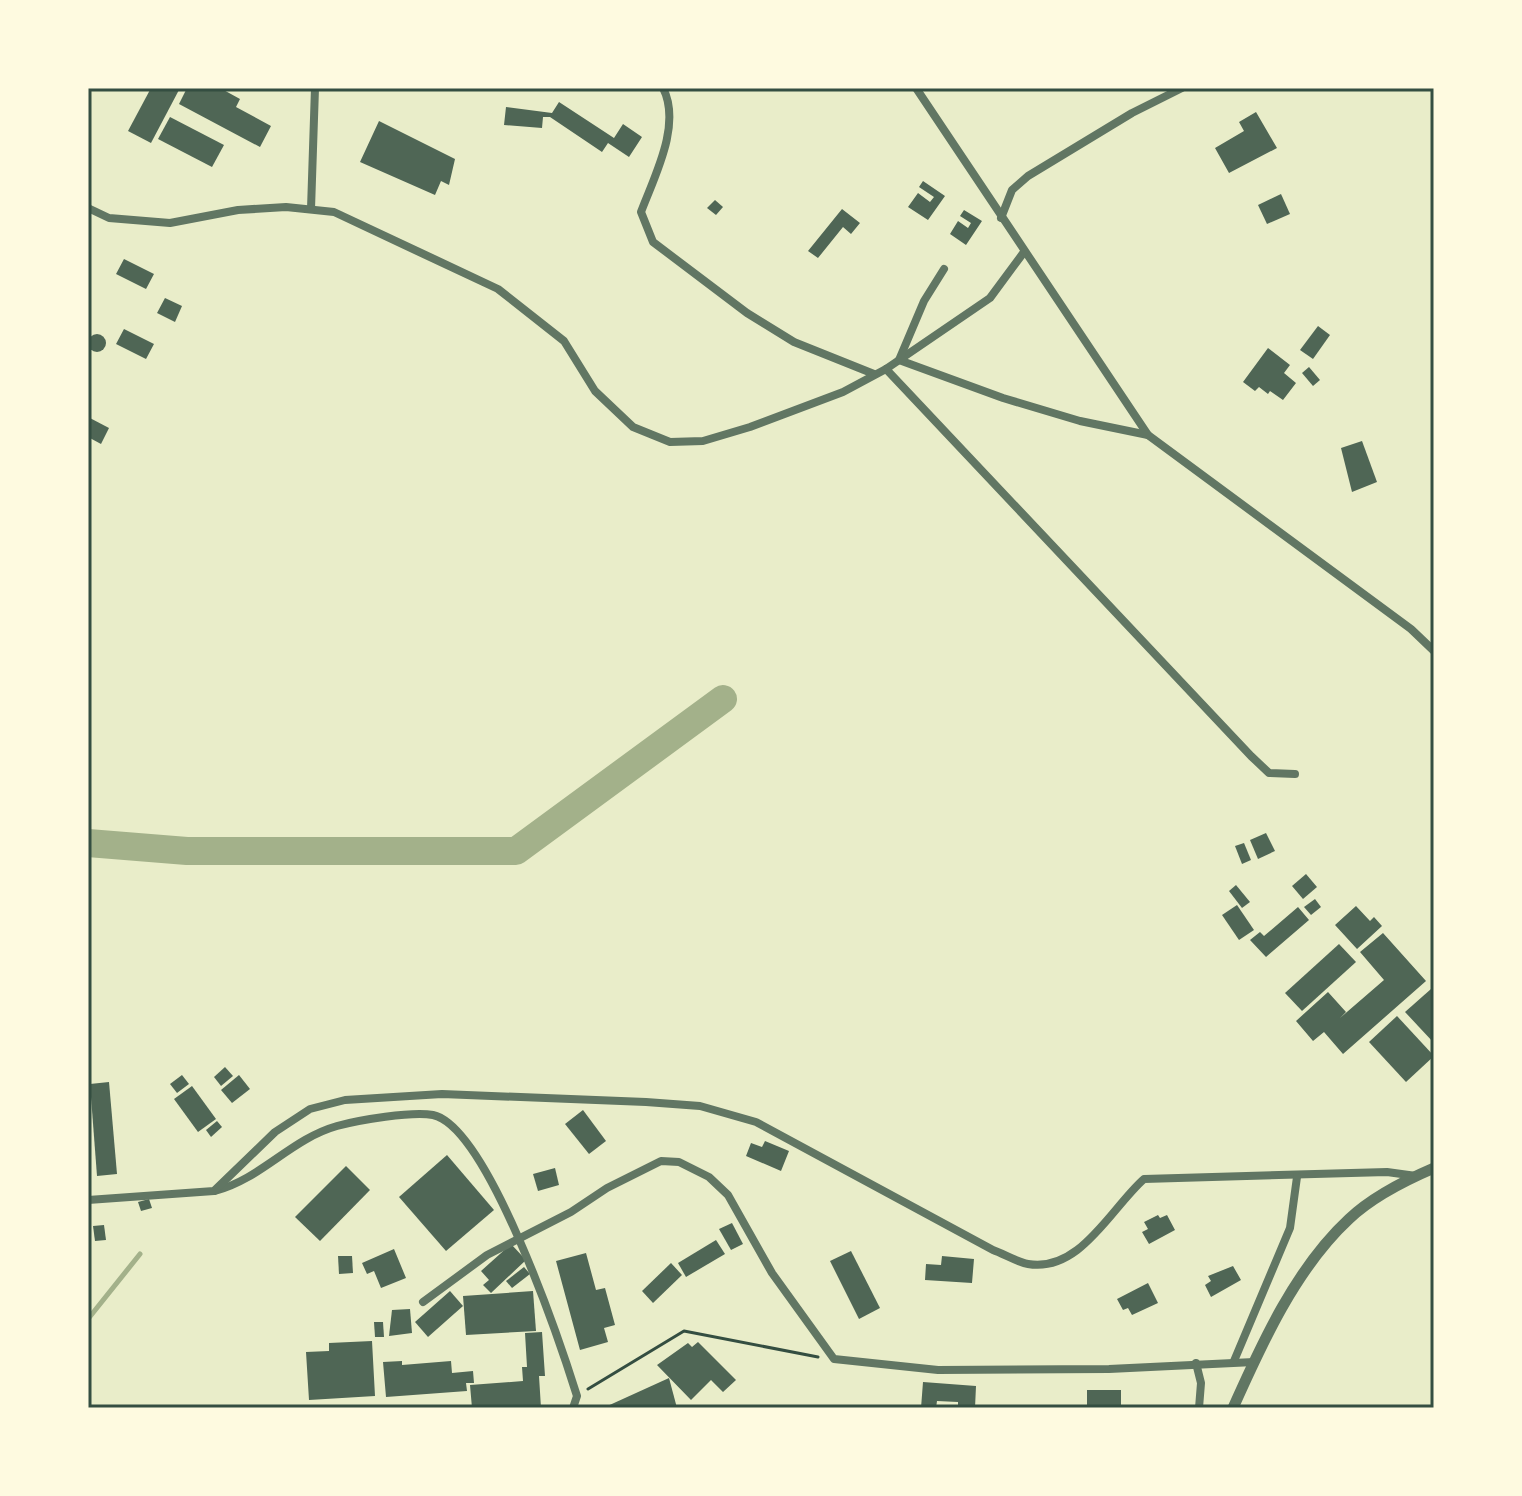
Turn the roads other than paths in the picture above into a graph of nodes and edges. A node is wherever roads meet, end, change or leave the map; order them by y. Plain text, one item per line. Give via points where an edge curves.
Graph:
1 (315, 88) edge
2 (663, 88) edge
3 (916, 88) edge
4 (1182, 88) edge
5 (88, 208) edge
6 (311, 209) junction
7 (1001, 218) junction
8 (1024, 252) junction
9 (944, 269) dead end
10 (899, 360) junction
11 (886, 369) junction
12 (874, 374) junction
13 (1148, 435) junction
14 (1434, 651) edge
15 (1295, 774) dead end
16 (1434, 1168) edge
17 (1416, 1176) junction
18 (1297, 1177) junction
19 (214, 1191) junction
20 (88, 1200) edge
21 (520, 1237) junction
22 (423, 1302) dead end
23 (1234, 1361) junction
24 (1254, 1362) junction
25 (1196, 1363) junction
26 (573, 1408) edge
27 (1199, 1408) edge
28 (1233, 1408) edge

1 - 6 street
2 - 12 street via 668,131 641,212 653,242 794,342
3 - 7 street
4 - 7 street via 1028,176 1012,190
5 - 6 street via 109,218 170,223 238,210
6 - 12 street via 334,212 498,289 564,341 595,391 633,427 670,442 703,441 750,427 843,392
7 - 8 street
8 - 10 street via 990,298
8 - 13 street
9 - 10 street
10 - 11 street
10 - 13 street via 1016,402
11 - 12 street
11 - 15 street via 1251,756 1269,773
13 - 14 street
16 - 17 street
17 - 18 street via 1387,1172
17 - 24 street via 1350,1218 1303,1275
18 - 19 street via 1144,1179 1077,1252 1058,1262 1028,1264 756,1122 687,1105 442,1094 345,1100 310,1109 275,1132
18 - 23 street via 1290,1228
19 - 20 street
19 - 21 street via 239,1185 303,1140 336,1126 434,1115 455,1127 473,1149
21 - 22 street
21 - 25 street via 661,1161 679,1162 709,1177 728,1195 772,1273 834,1359 938,1370
21 - 26 street via 577,1396
23 - 24 street
23 - 25 street
24 - 28 street
25 - 27 street

